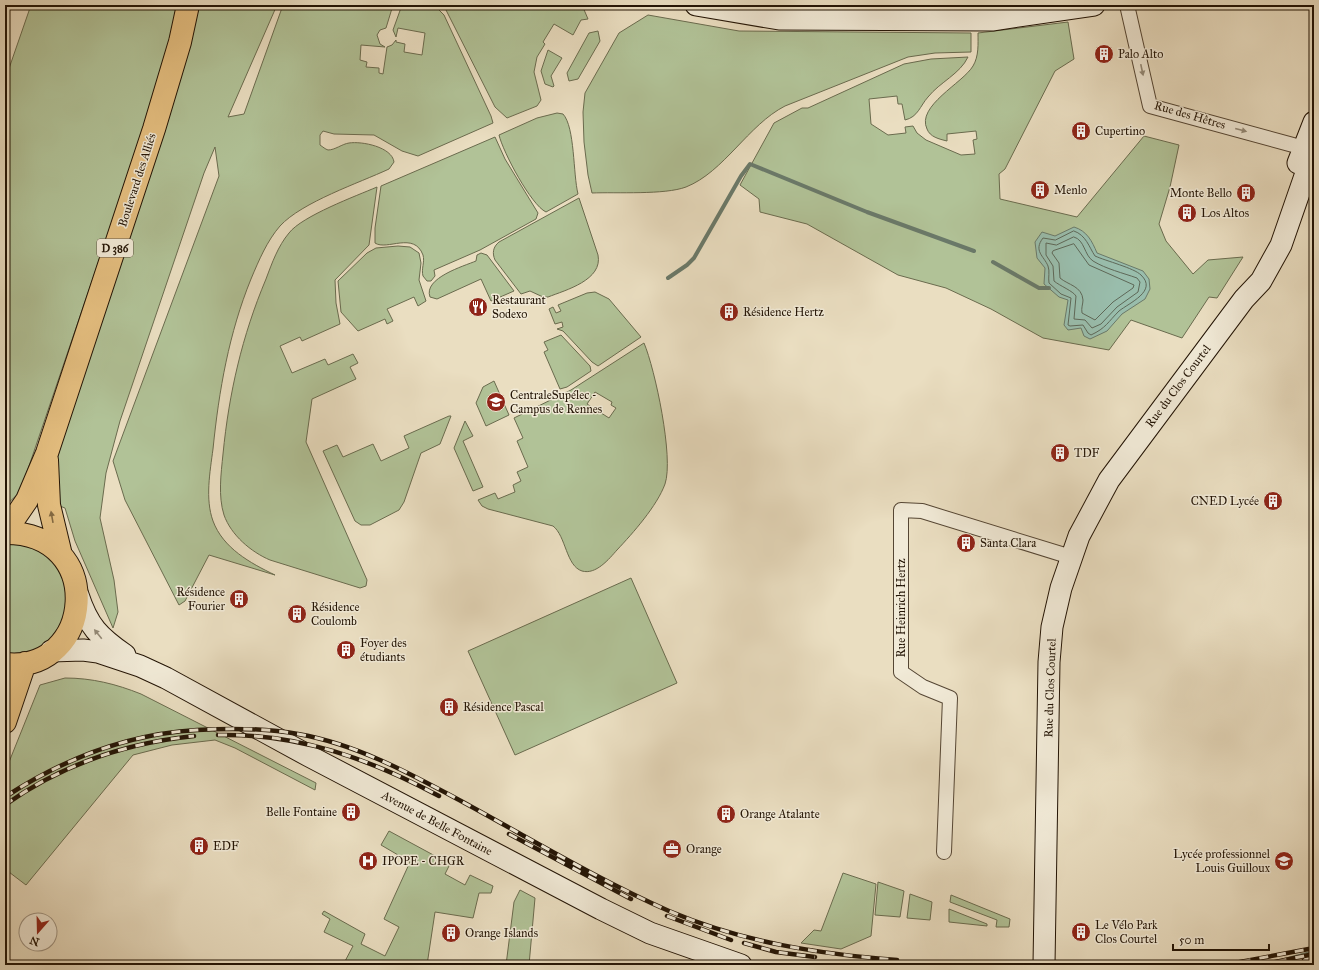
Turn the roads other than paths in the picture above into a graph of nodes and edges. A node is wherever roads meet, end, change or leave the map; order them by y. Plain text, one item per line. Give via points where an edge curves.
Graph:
1 (188, 5) edge
2 (203, 5) edge
3 (696, 5) edge
4 (1094, 5) edge
5 (1127, 5) edge
6 (180, 42) junction
7 (1314, 122) edge
8 (1309, 149) edge
9 (47, 453) junction
10 (5, 532) edge
11 (61, 555) junction
12 (1071, 557) junction
13 (78, 595) junction
14 (51, 651) junction
15 (15, 663) edge
16 (140, 666) junction
17 (5, 722) edge
18 (944, 852) dead end
19 (741, 965) edge
20 (1044, 965) edge

1 - 6 main road, Boulevard des Alliés / D 386
2 - 6 main road, Boulevard des Alliés / D 386
3 - 4 main road via 778,19 992,20
5 -> 8 street, Rue des Hêtres via 1150,106
6 - 9 main road, Boulevard des Alliés / D 386 via 154,129
7 - 8 main road, Rue du Clos Courtel
8 - 12 main road, Rue du Clos Courtel via 1281,244 1261,282 1244,299 1109,480 1088,517
9 - 10 main road, Boulevard des Alliés via 27,500
11 -> 9 main road, Boulevard des Alliés via 50,505
10 - 11 main road via 29,535 52,546
11 - 13 main road via 73,574
12 - 18 street, Rue Heinrich Hertz via 922,511 901,510 901,672 923,687 950,698
12 - 20 main road, Rue du Clos Courtel via 1056,608 1049,662
13 - 14 main road via 71,627
16 -> 13 main road, Avenue de Belle Fontaine via 102,639 88,620
14 - 15 main road via 43,656
14 - 16 main road, Avenue de Belle Fontaine via 98,652
15 - 17 main road
16 - 19 main road, Avenue de Belle Fontaine via 600,910 650,933

